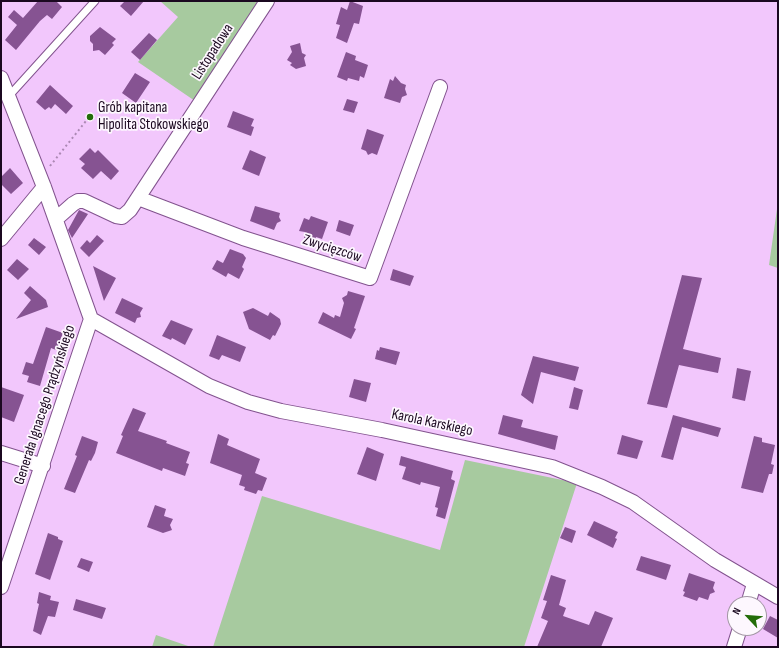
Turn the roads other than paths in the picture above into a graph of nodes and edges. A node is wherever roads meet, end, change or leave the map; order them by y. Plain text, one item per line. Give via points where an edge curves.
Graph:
1 (95, 1) edge
2 (267, 1) edge
3 (1, 78) edge
4 (440, 87) dead end
5 (8, 97) junction
6 (44, 187) junction
7 (138, 198) junction
8 (56, 220) junction
9 (1, 239) edge
10 (91, 319) junction
11 (1, 453) edge
12 (42, 466) junction
13 (754, 584) junction
14 (1, 587) edge
15 (750, 596) edge
16 (778, 597) edge
17 (737, 636) edge
18 (734, 647) edge

1 - 5 lane
2 - 7 street, Listopadowa
3 - 5 street, Generała Ignacego Prądzyńskiego
4 - 7 street, Zwycięzców via 370,278 243,238
5 - 6 street, Generała Ignacego Prądzyńskiego
6 - 8 street, Generała Ignacego Prądzyńskiego
6 - 9 street
7 - 8 street, Listopadowa via 122,217 111,215 84,201 78,201
8 - 10 street, Generała Ignacego Prądzyńskiego
10 - 12 street, Generała Ignacego Prądzyńskiego
10 - 13 street, Karola Karskiego via 209,386 248,402 552,467 578,476 633,502 715,560
11 - 12 street
12 - 14 street, Generała Ignacego Prądzyńskiego
13 - 15 street
13 - 16 street, Karola Karskiego
17 - 18 street

